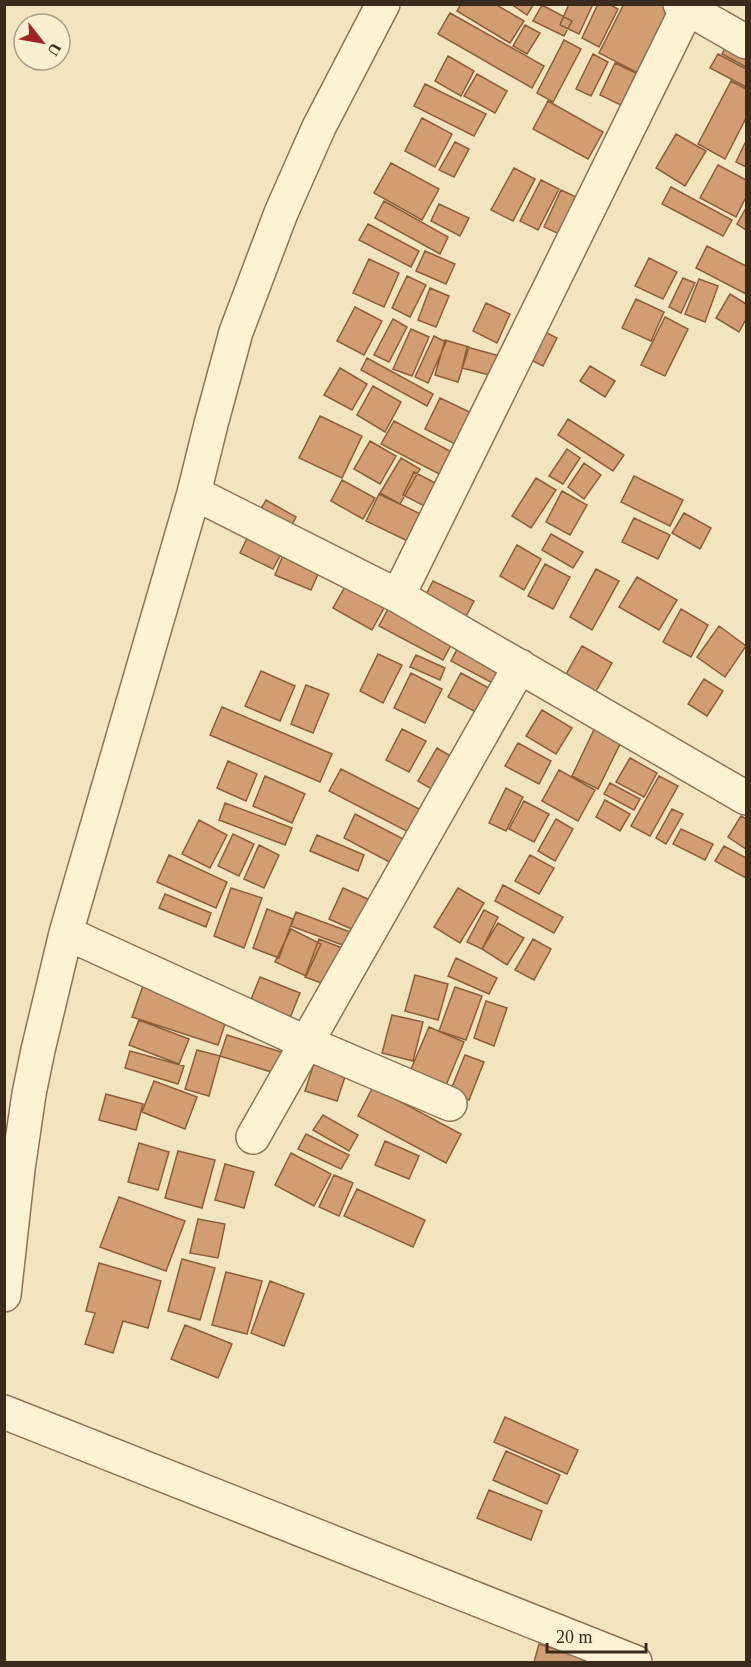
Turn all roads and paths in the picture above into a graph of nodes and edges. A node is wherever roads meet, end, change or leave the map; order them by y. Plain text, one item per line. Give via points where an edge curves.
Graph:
1 (382, 4) edge
2 (684, 7) edge
3 (747, 42) edge
4 (194, 493) junction
5 (398, 596) junction
6 (520, 666) junction
7 (747, 798) edge
8 (66, 933) junction
9 (307, 1043) junction
10 (450, 1104) dead end
11 (253, 1137) dead end
12 (4, 1295) edge
13 (4, 1412) edge
14 (635, 1662) edge

1 - 4 street via 319,127 277,224 236,332
2 - 3 street
2 - 5 street
4 - 5 street
4 - 8 street
5 - 6 street
6 - 7 street
6 - 9 street
8 - 9 street
8 - 12 street via 29,1094
9 - 10 street
9 - 11 street
13 - 14 street

